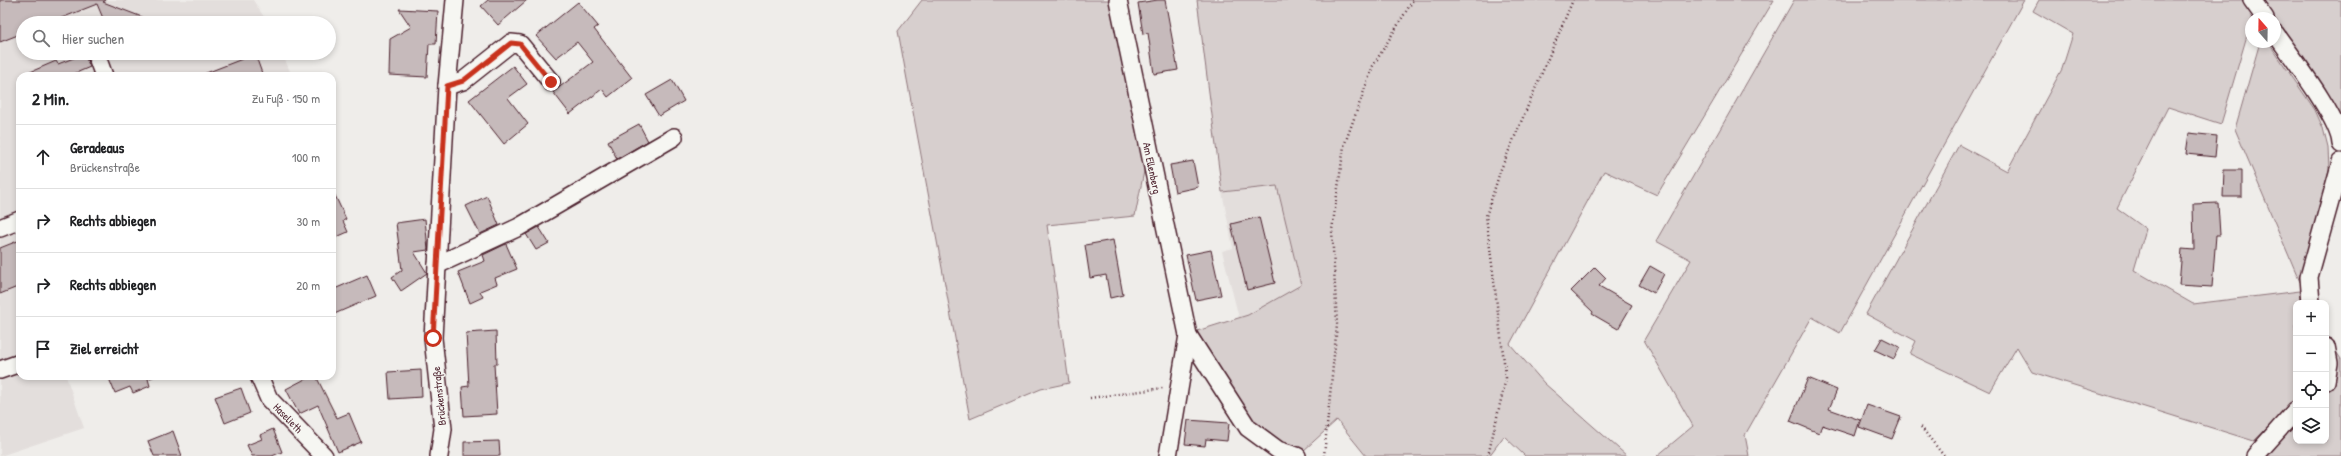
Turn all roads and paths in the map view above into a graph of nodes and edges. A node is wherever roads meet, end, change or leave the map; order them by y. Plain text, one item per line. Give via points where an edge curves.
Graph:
1 (455, 0) edge
2 (1118, 0) edge
3 (1413, 0) edge
4 (1573, 0) edge
5 (2252, 0) edge
6 (2261, 12) edge
7 (2281, 42) edge
8 (98, 60) edge
9 (103, 72) edge
10 (551, 82) dead end
11 (447, 86) junction
12 (674, 138) dead end
13 (2341, 144) edge
14 (2341, 162) edge
15 (16, 222) edge
16 (0, 228) edge
17 (437, 265) junction
18 (2311, 300) edge
19 (1188, 335) junction
20 (16, 364) edge
21 (0, 370) edge
22 (261, 380) edge
23 (1180, 386) junction
24 (1090, 398) dead end
25 (2293, 413) edge
26 (1921, 427) dead end
27 (324, 456) edge
28 (439, 456) edge
29 (1168, 456) edge
30 (1297, 456) edge
31 (1324, 456) edge
32 (1488, 456) edge
33 (1944, 456) edge
34 (2254, 456) edge

1 - 11 street, Brückenstraße
2 - 19 street, Am Ellenberg
3 - 31 path via 1373,66 1344,146 1332,230 1338,325
4 - 32 path via 1501,169 1486,216 1506,378
5 - 6 street
7 - 13 street via 2331,116 2341,138
8 - 9 street
10 - 11 street via 520,44 511,43 463,81
11 - 17 street, Brückenstraße
12 - 17 street via 519,227
14 - 18 street via 2310,277
15 - 16 street
17 - 28 street, Brückenstraße via 433,338 443,429
19 - 23 street, Am Ellenberg
19 - 30 street, Am Ellenberg via 1248,428 1278,450
20 - 21 street
22 - 27 street, Haselieth via 269,399
23 - 24 path
23 - 29 street, Am Ellenberg
25 - 34 street
26 - 33 path

